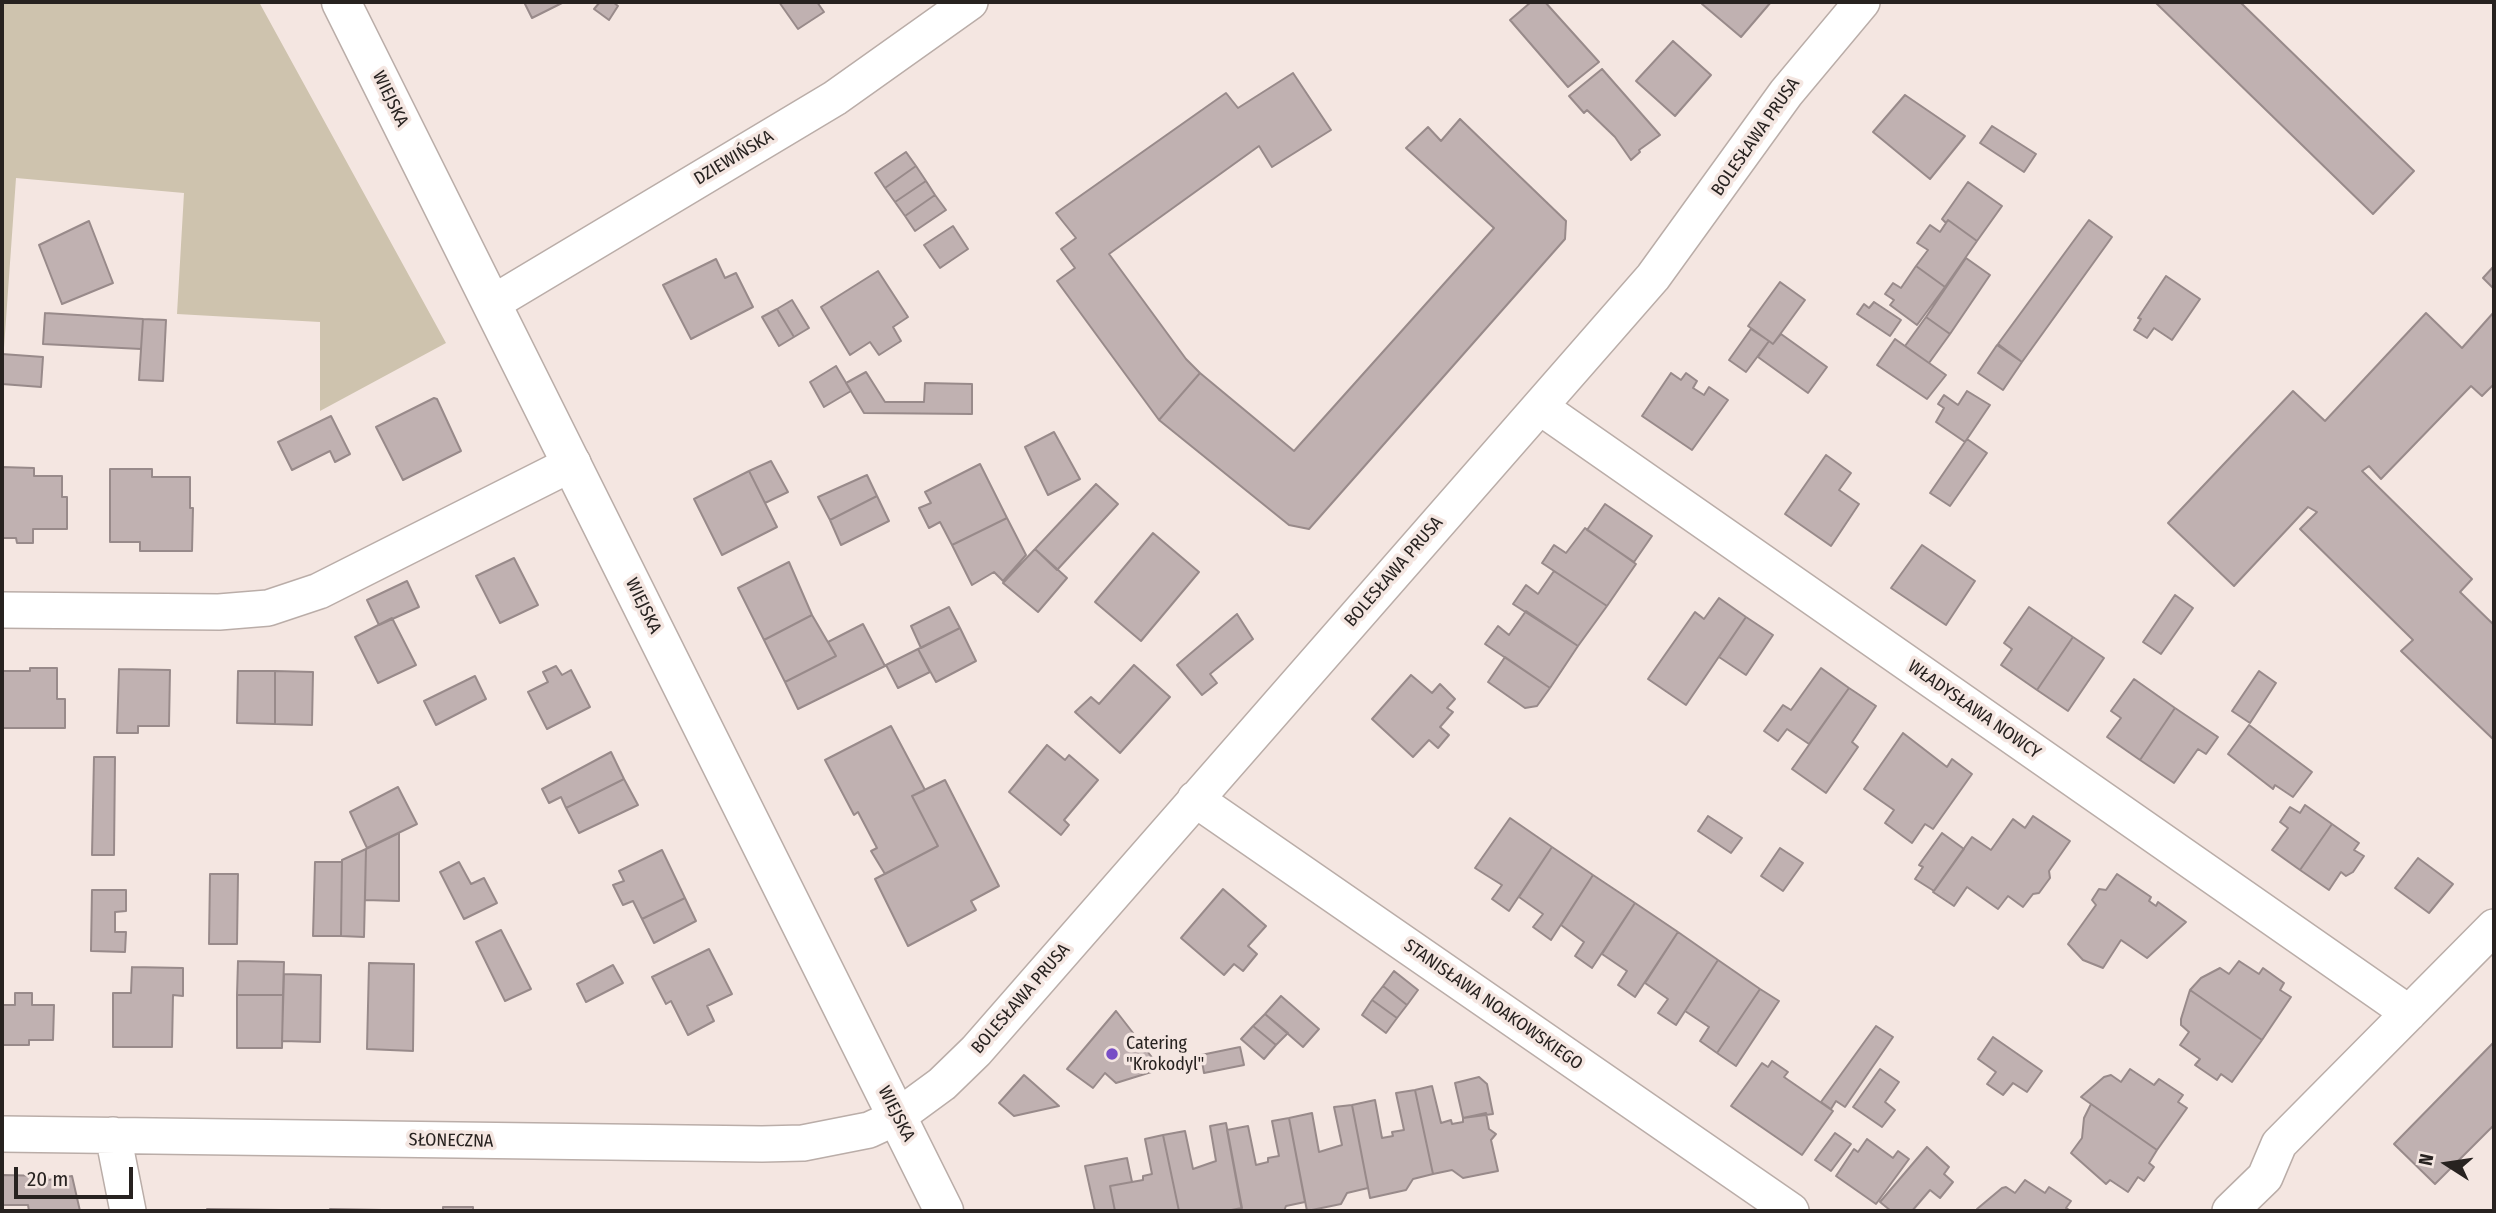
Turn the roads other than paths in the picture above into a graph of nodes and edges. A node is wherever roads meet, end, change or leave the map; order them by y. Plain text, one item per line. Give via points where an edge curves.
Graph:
1 (341, 2) edge
2 (970, 2) edge
3 (1862, 2) edge
4 (491, 304) junction
5 (1540, 407) junction
6 (573, 463) junction
7 (2, 610) edge
8 (1195, 799) junction
9 (2494, 927) edge
10 (2409, 1013) junction
11 (897, 1117) junction
12 (2, 1134) edge
13 (113, 1135) junction
14 (128, 1211) edge
15 (944, 1211) edge
16 (1791, 1211) edge
17 (2230, 1211) edge

1 - 4 street, WIEJSKA
2 - 4 street, DZIEWIŃSKA via 835,98
3 - 5 street, BOLESŁAWA PRUSA via 1786,93 1680,242
4 - 6 street, WIEJSKA
5 - 8 street, BOLESŁAWA PRUSA
5 - 10 street, WŁADYSŁAWA NOWCY
6 - 7 street via 318,591 268,608 219,612
6 - 11 street, WIEJSKA
8 - 11 street, BOLESŁAWA PRUSA via 976,1051 942,1084
8 - 16 street, STANISŁAWA NOAKOWSKIEGO
9 - 10 street
10 - 17 street via 2279,1144 2265,1177
11 - 13 street, SŁONECZNA via 857,1133 803,1143 762,1144
11 - 15 street, WIEJSKA
12 - 13 street, SŁONECZNA
13 - 14 street

